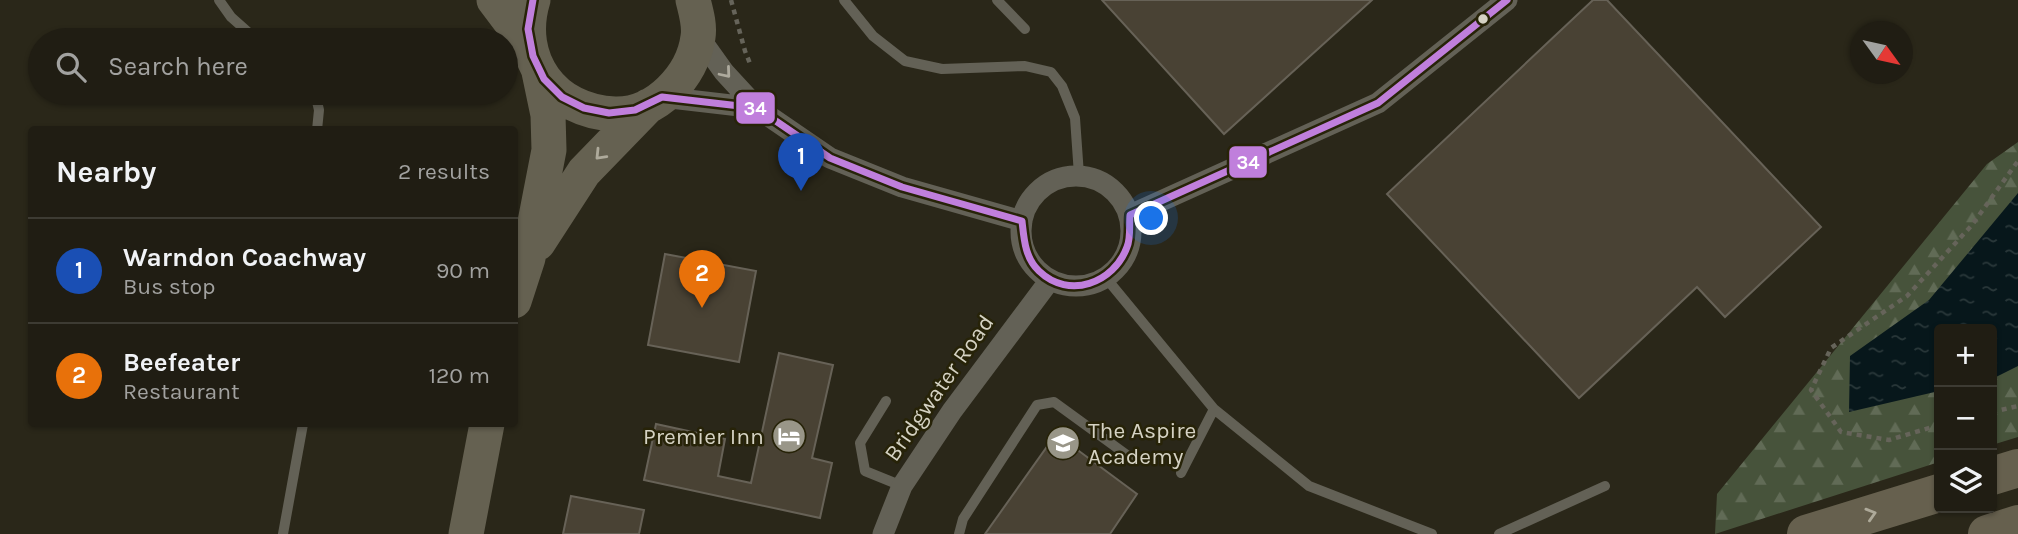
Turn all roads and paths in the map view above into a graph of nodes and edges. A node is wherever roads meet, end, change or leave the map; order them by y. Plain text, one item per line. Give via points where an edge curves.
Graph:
1 (219, 0) edge
2 (495, 0) edge
3 (533, 0) edge
4 (693, 0) edge
5 (731, 0) edge
6 (844, 0) edge
7 (997, 0) edge
8 (1507, 0) edge
9 (243, 28) edge
10 (513, 28) edge
11 (1025, 29) dead end
12 (518, 35) edge
13 (699, 37) junction
14 (533, 58) junction
15 (754, 73) dead end
16 (655, 101) junction
17 (318, 105) edge
18 (757, 108) junction
19 (317, 126) edge
20 (2018, 161) edge
21 (1079, 175) junction
22 (1130, 215) junction
23 (1022, 221) junction
24 (528, 258) junction
25 (1106, 278) junction
26 (1050, 280) junction
27 (518, 289) edge
28 (886, 401) dead end
29 (2018, 406) edge
30 (1214, 409) junction
31 (1997, 411) edge
32 (1934, 426) edge
33 (302, 427) edge
34 (486, 427) edge
35 (1131, 458) dead end
36 (2018, 468) edge
37 (1181, 473) dead end
38 (1997, 474) edge
39 (902, 486) junction
40 (1605, 486) dead end
41 (1934, 495) edge
42 (2018, 524) edge
43 (283, 534) edge
44 (466, 534) edge
45 (883, 534) edge
46 (959, 534) edge
47 (1433, 534) edge
48 (1499, 534) edge
49 (1806, 534) edge
50 (1987, 534) edge

1 - 9 lane
2 - 10 main road
3 - 14 main road via 527,18
4 - 13 main road
5 - 15 path
6 - 21 lane via 873,36 905,61 942,69 1025,66 1051,72 1076,118
7 - 11 lane
8 - 22 street via 1378,103
12 - 14 main road
13 - 16 main road via 689,68 671,91
13 -> 18 street
14 - 16 main road via 559,96 587,110 618,114
14 - 24 main road via 548,115 549,149
16 - 18 street
16 -> 24 main road via 584,172
17 - 19 lane
18 - 23 street via 830,158 902,187
20 - 32 path via 1972,225 1907,296 1831,348 1811,390 1841,432 1889,440
21 - 22 street via 1112,188
21 - 23 street via 1051,181 1038,191
22 - 25 street via 1128,250 1120,266
23 - 26 street via 1026,255
24 - 27 main road
25 - 26 street via 1079,286
25 - 30 lane
26 - 39 street, Bridgwater Road
28 - 39 lane via 860,443 865,471
29 - 31 path
30 - 37 lane
30 - 47 lane via 1308,486
33 - 43 lane
34 - 44 main road
35 - 46 lane via 1054,402 1037,405 963,519
36 - 38 highway
39 - 45 street, Bridgwater Road
40 - 48 lane
49 -> 41 highway
42 - 50 highway

